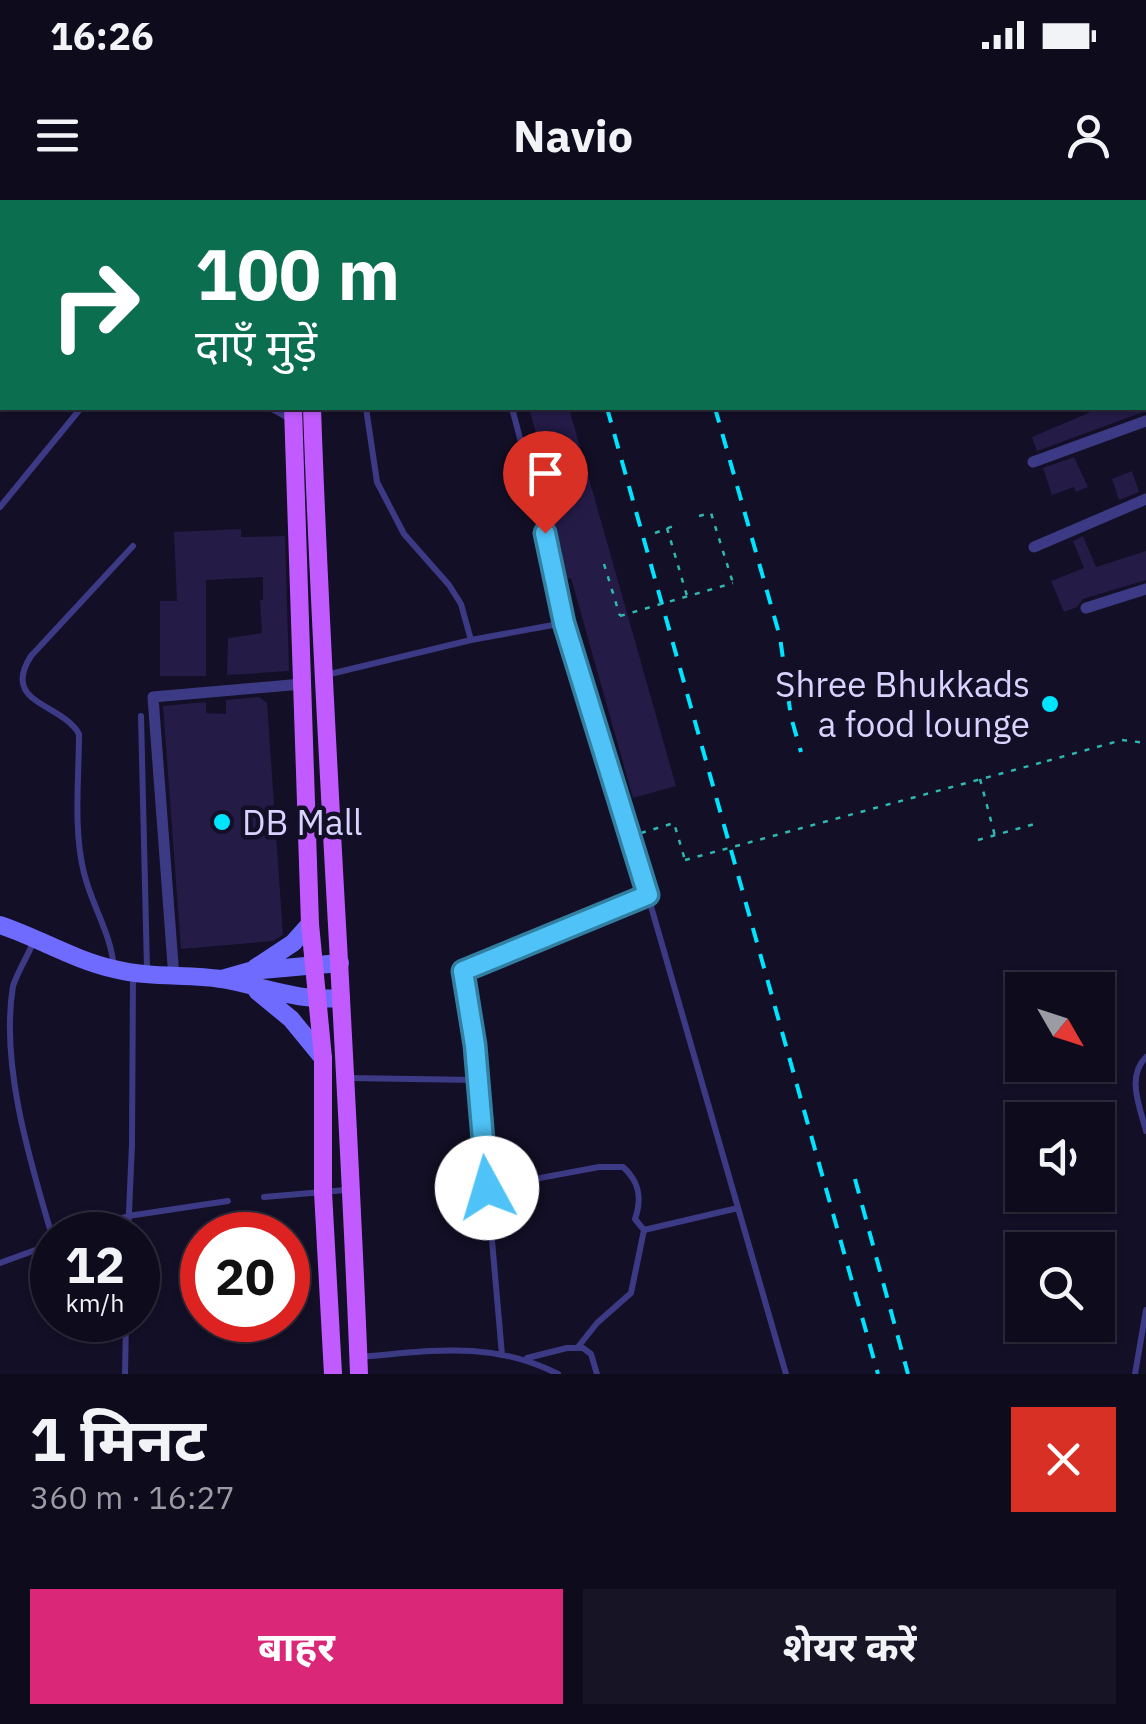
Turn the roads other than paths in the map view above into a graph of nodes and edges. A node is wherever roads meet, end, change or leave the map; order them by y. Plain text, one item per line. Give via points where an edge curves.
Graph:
1 (79, 410) edge
2 (312, 410) edge
3 (366, 410) edge
4 (513, 410) edge
5 (293, 414) edge
6 (1146, 421) edge
7 (1033, 462) dead end
8 (1146, 499) edge
9 (0, 507) edge
10 (132, 546) dead end
11 (1034, 548) dead end
12 (1146, 589) edge
13 (1086, 608) dead end
14 (564, 623) junction
15 (471, 640) junction
16 (321, 676) junction
17 (302, 684) junction
18 (141, 716) dead end
19 (648, 895) junction
20 (310, 924) junction
21 (0, 926) edge
22 (36, 938) junction
23 (340, 963) junction
24 (314, 966) junction
25 (114, 970) junction
26 (140, 974) junction
27 (174, 978) junction
28 (252, 980) junction
29 (342, 998) junction
30 (316, 1000) junction
31 (1146, 1057) edge
32 (323, 1058) junction
33 (346, 1078) junction
34 (476, 1080) junction
35 (1146, 1132) edge
36 (487, 1188) junction
37 (352, 1190) junction
38 (324, 1192) junction
39 (264, 1198) dead end
40 (228, 1200) dead end
41 (738, 1208) junction
42 (45, 1212) edge
43 (128, 1212) edge
44 (149, 1212) edge
45 (644, 1230) junction
46 (30, 1250) edge
47 (0, 1263) edge
48 (1146, 1310) edge
49 (126, 1342) edge
50 (578, 1347) junction
51 (502, 1355) junction
52 (526, 1358) junction
53 (359, 1366) edge
54 (125, 1374) edge
55 (333, 1374) edge
56 (558, 1374) edge
57 (597, 1374) edge
58 (786, 1374) edge
59 (1135, 1374) edge

1 - 9 lane
2 - 16 main road
3 - 15 lane via 376,482 404,534 449,584
4 - 14 lane
5 - 17 main road
6 - 7 street
8 - 11 street
10 - 25 lane via 22,668 27,695 80,734 78,847 112,943
12 - 13 street
14 - 15 lane
14 - 19 lane
15 - 16 lane
16 - 23 main road
17 - 20 main road
17 - 27 street via 153,697
18 - 26 lane
19 - 34 lane via 463,971
19 - 41 lane
20 - 24 main road
20 - 28 main road
21 - 22 main road
22 - 25 main road
22 - 42 lane via 14,983 6,1048
23 - 24 main road
23 - 29 main road
24 - 28 main road
24 - 30 main road
25 - 26 main road
26 - 27 main road
26 - 43 lane
27 - 28 main road
28 - 30 main road
28 - 32 main road
29 - 30 main road
29 - 33 main road
30 - 32 main road
31 - 35 lane via 1134,1083
32 - 38 main road
33 - 34 lane
33 - 37 main road
34 - 36 lane
36 - 45 lane via 623,1167 638,1188 635,1219
36 - 51 lane
37 - 38 lane
37 - 53 main road
38 - 39 lane
38 - 55 main road
40 - 44 lane
41 - 45 lane
41 - 58 lane
45 - 50 lane via 631,1293
46 - 47 lane
48 - 59 lane
49 - 54 lane
50 - 52 lane
50 - 57 lane via 591,1354
51 - 52 lane
51 - 53 lane via 457,1348
52 - 56 lane

